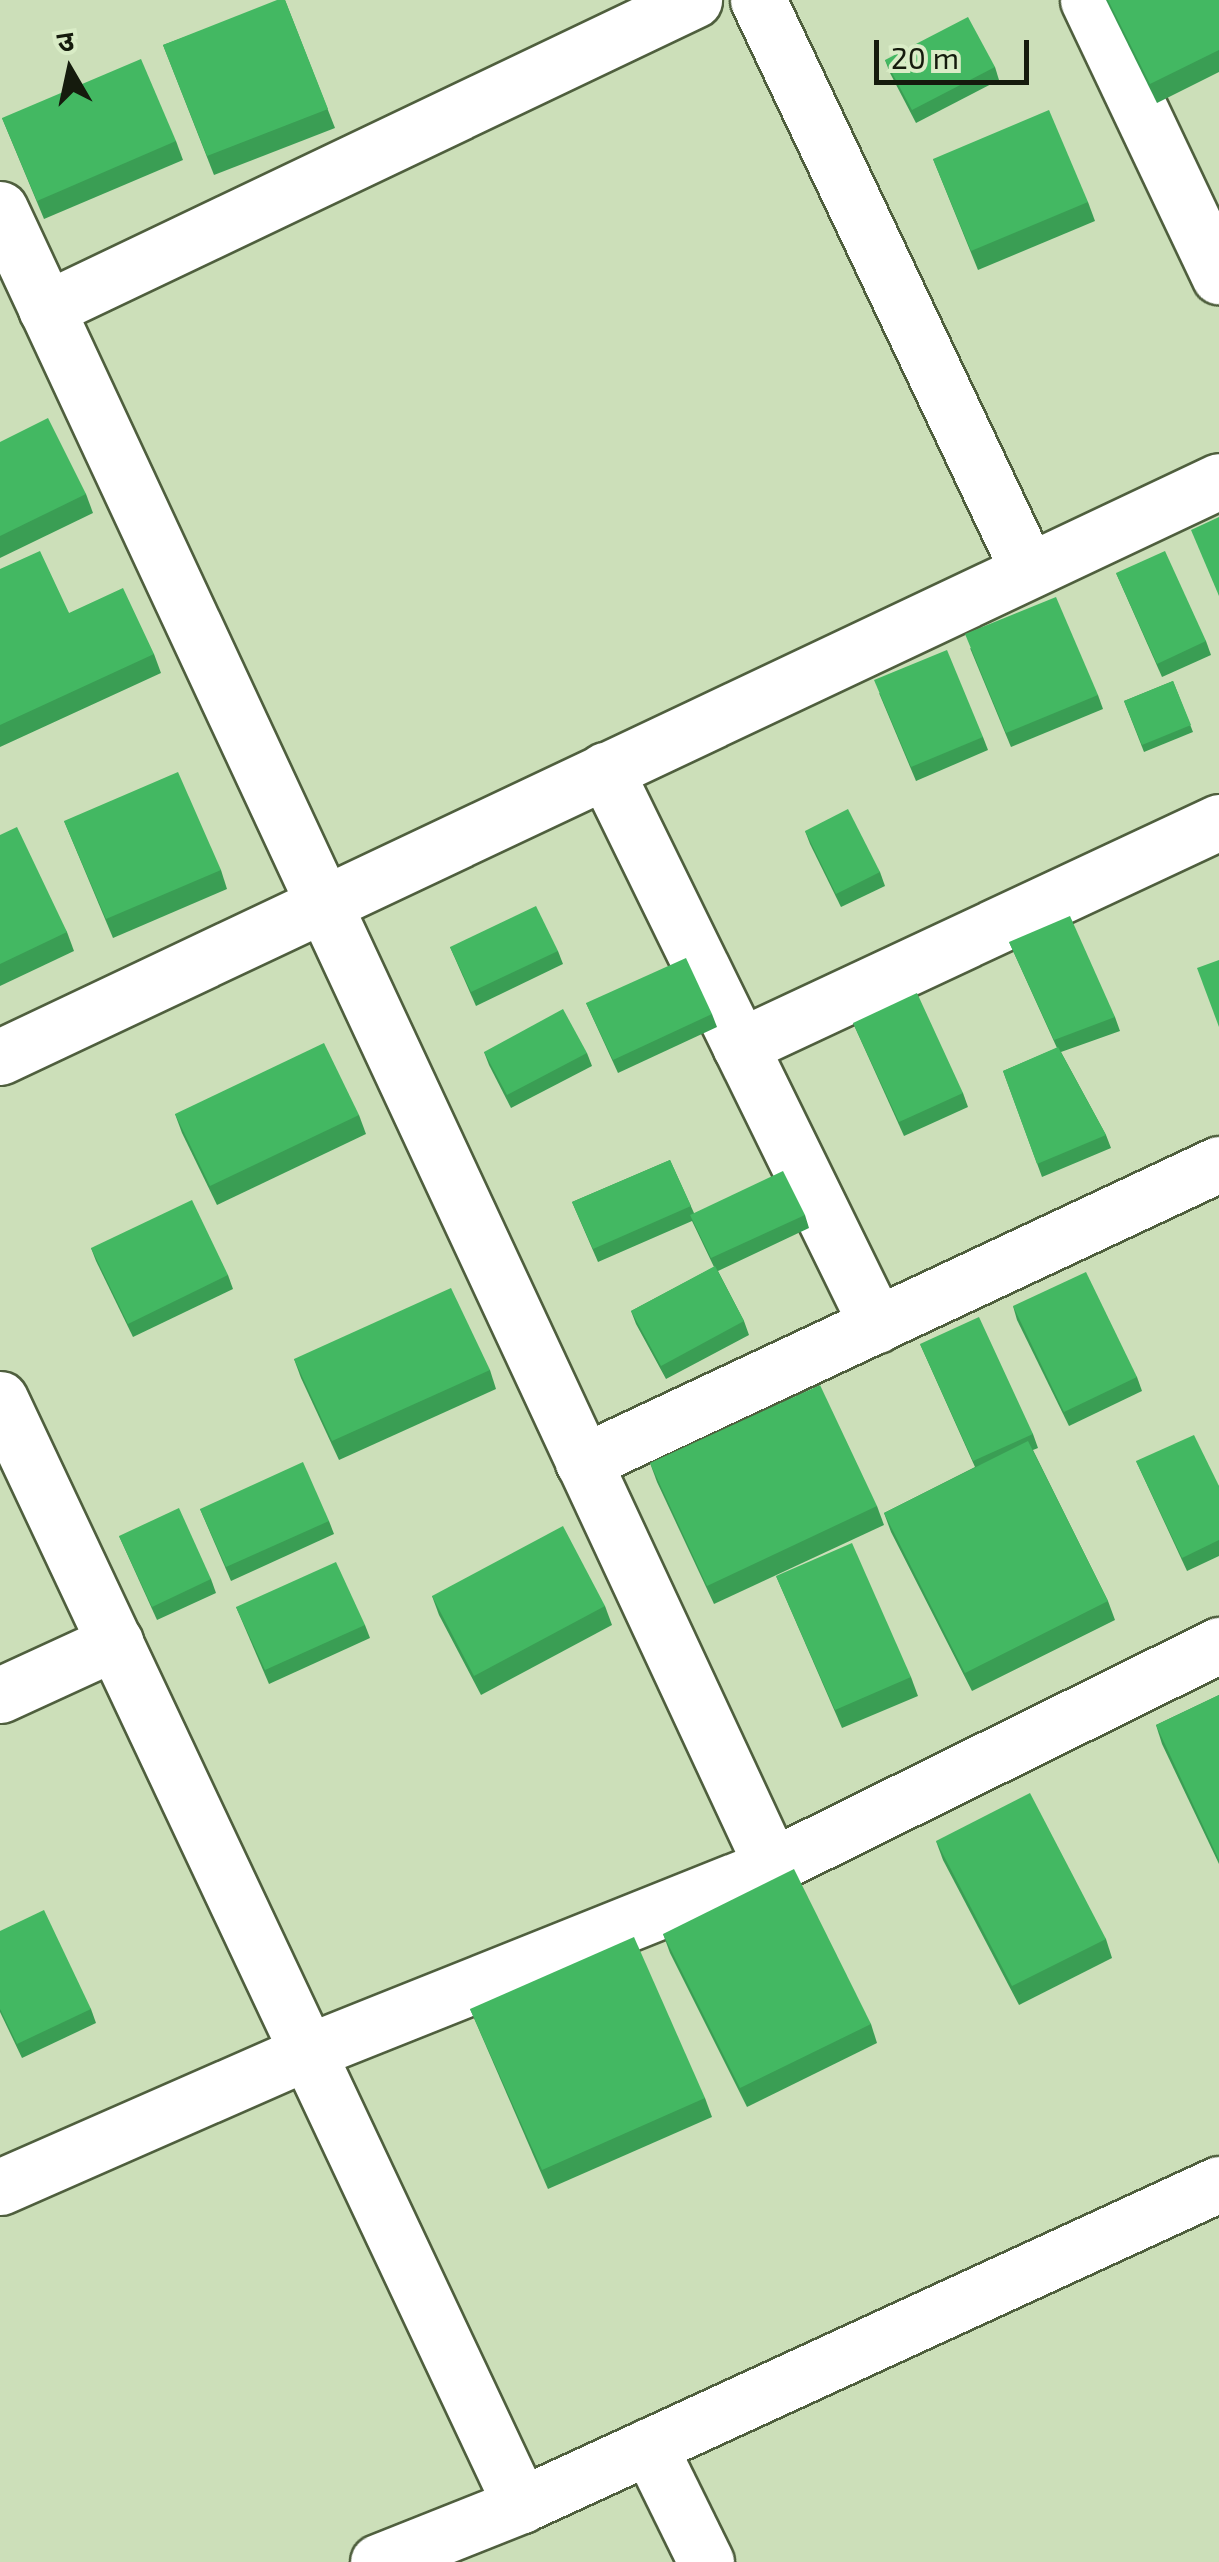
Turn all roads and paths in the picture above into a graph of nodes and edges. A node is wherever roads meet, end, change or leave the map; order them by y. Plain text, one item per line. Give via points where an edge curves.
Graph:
1 (694, 0) edge
2 (758, 0) edge
3 (1088, 0) edge
4 (0, 209) edge
5 (1219, 276) edge
6 (46, 309) junction
7 (1219, 481) edge
8 (1028, 570) junction
9 (605, 770) junction
10 (1219, 822) edge
11 (322, 902) junction
12 (740, 1046) junction
13 (0, 1057) edge
14 (1219, 1164) edge
15 (876, 1325) junction
16 (0, 1398) edge
17 (584, 1462) junction
18 (115, 1642) junction
19 (1219, 1644) edge
20 (0, 1695) edge
21 (772, 1866) junction
22 (312, 2050) junction
23 (1219, 2184) edge
24 (0, 2187) edge
25 (648, 2446) junction
26 (522, 2504) junction
27 (378, 2562) edge
28 (706, 2562) edge

1 - 6 street
2 - 8 street
3 - 5 street
4 - 6 street
6 - 11 street
7 - 8 street
8 - 9 street
9 - 11 street
9 - 12 street
10 - 12 street
11 - 13 street
11 - 17 street
12 - 15 street
14 - 15 street
15 - 17 street
16 - 18 street
17 - 21 street
18 - 20 street
18 - 22 street
19 - 21 street
21 - 22 street
22 - 24 street
22 - 26 street
23 - 25 street
25 - 26 street
25 - 28 street
26 - 27 street

